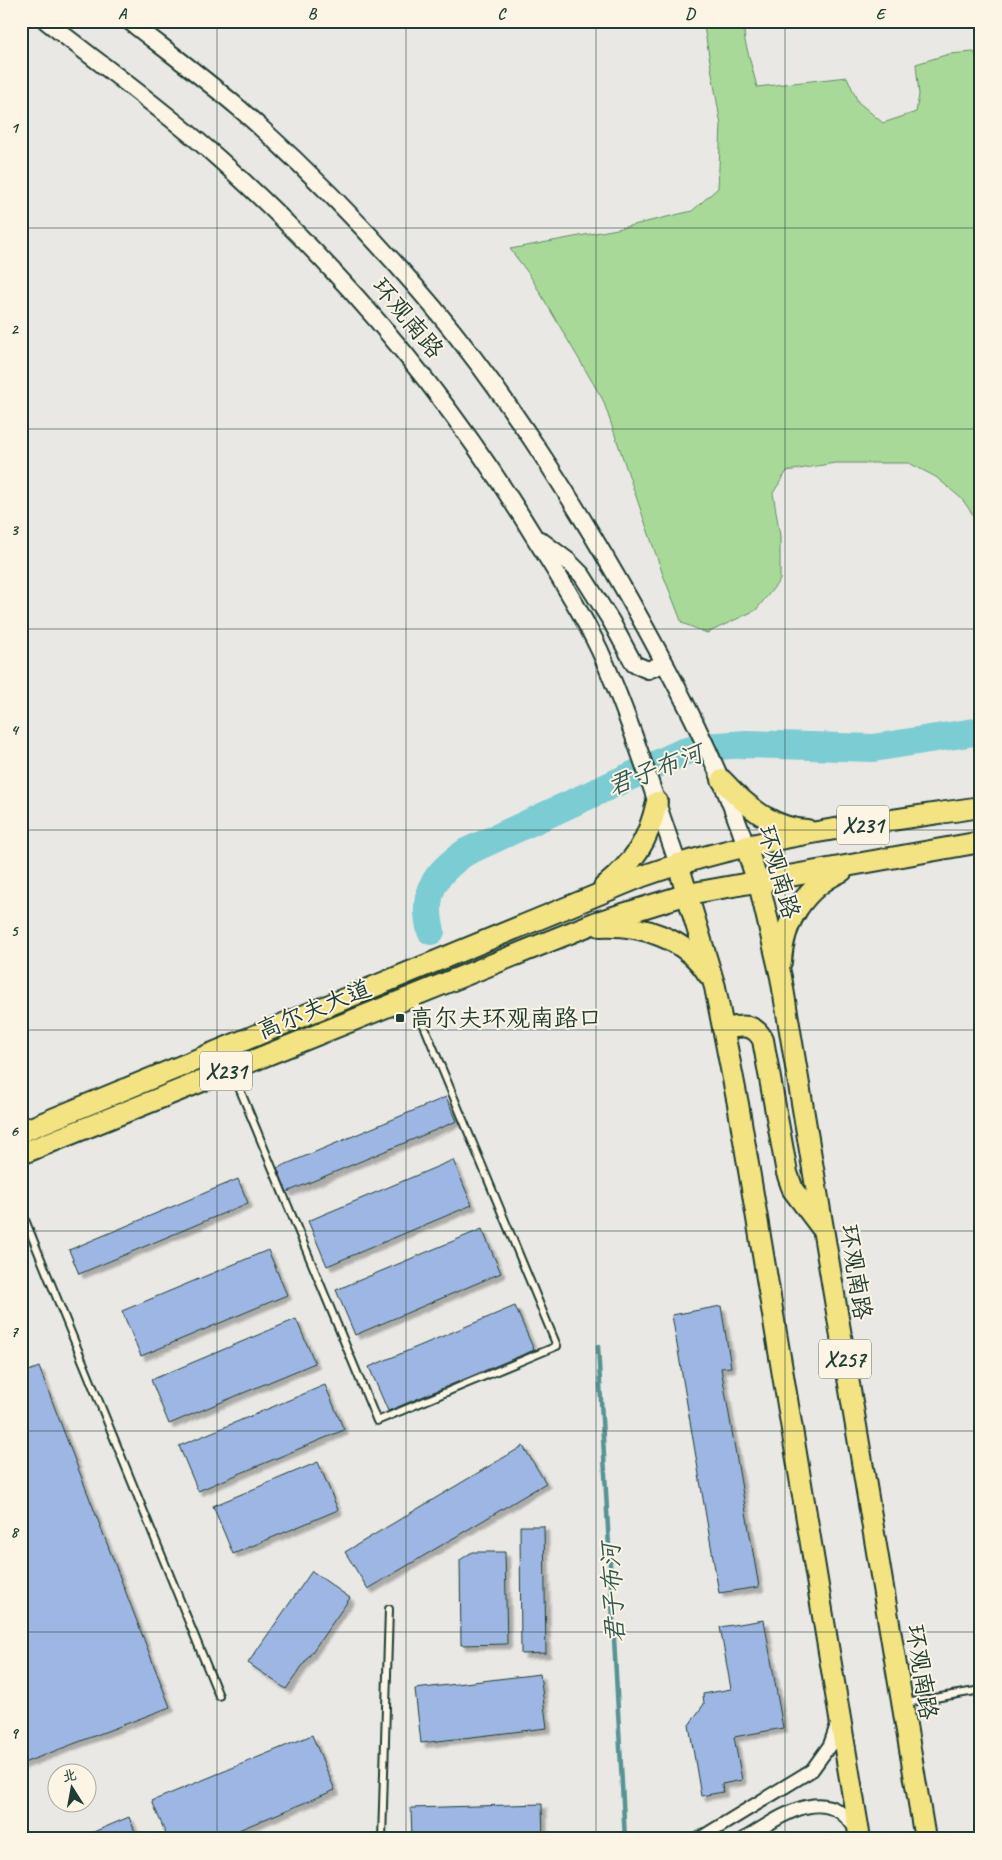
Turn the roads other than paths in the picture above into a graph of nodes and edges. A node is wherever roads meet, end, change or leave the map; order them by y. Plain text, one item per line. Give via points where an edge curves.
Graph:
1 (46, 21) edge
2 (129, 21) edge
3 (534, 536) junction
4 (665, 663) junction
5 (722, 780) junction
6 (657, 802) junction
7 (981, 807) edge
8 (826, 831) junction
9 (981, 842) edge
10 (746, 846) junction
11 (869, 862) junction
12 (678, 864) junction
13 (757, 880) junction
14 (688, 894) junction
15 (573, 906) junction
16 (586, 926) junction
17 (781, 977) junction
18 (714, 983) junction
19 (411, 996) junction
20 (723, 1029) junction
21 (231, 1069) junction
22 (21, 1132) edge
23 (21, 1154) edge
24 (21, 1210) edge
25 (823, 1231) junction
26 (389, 1609) dead end
27 (981, 1690) edge
28 (219, 1696) dead end
29 (902, 1703) junction
30 (839, 1718) junction
31 (859, 1836) edge
32 (382, 1839) edge
33 (699, 1839) edge
34 (744, 1839) edge
35 (925, 1839) edge

1 - 3 street, 环观南路 via 216,158 328,264 430,383
2 - 4 street, 环观南路 via 207,82 275,142 434,307 538,450 610,565
3 - 4 street via 582,575 634,664 648,670
3 - 6 street, 环观南路 via 599,650
4 - 5 street, 环观南路
5 - 8 main road via 766,818 803,830
5 - 10 street, 环观南路
6 - 12 street
6 - 15 main road via 646,838 635,858 598,892
7 - 8 main road, X231
8 - 10 main road, X231
9 - 11 main road, X231
10 - 12 main road, X231
10 - 13 main road, 环观南路 / X257
11 - 13 main road, X231
11 - 17 main road via 835,874 806,896 795,911 782,946
12 - 14 main road, X257
12 - 15 main road, X231
13 - 14 main road, X231
13 - 17 main road, 环观南路 / X257
14 - 16 main road, X231
14 - 18 main road, X257
15 - 22 main road, 高尔夫大道 / X231
16 - 18 main road via 624,926 661,936 693,955
16 - 19 main road, 高尔夫大道 / X231
17 - 25 main road, 环观南路 / X257
18 - 20 main road, X257
19 - 21 main road, 高尔夫大道 / X231
19 - 21 lane via 557,1346 377,1421
20 - 25 main road via 752,1027 763,1040 787,1174 793,1190
20 - 30 main road, X257
21 - 23 main road, 高尔夫大道 / X231
24 - 28 lane
25 - 29 main road, 环观南路 / X257
26 - 32 lane
27 - 29 lane
29 - 35 main road, 环观南路 / X257
30 - 31 main road, X257
30 - 33 street via 830,1745 812,1770
31 - 34 street via 851,1821 838,1811 823,1805 807,1805 792,1810

